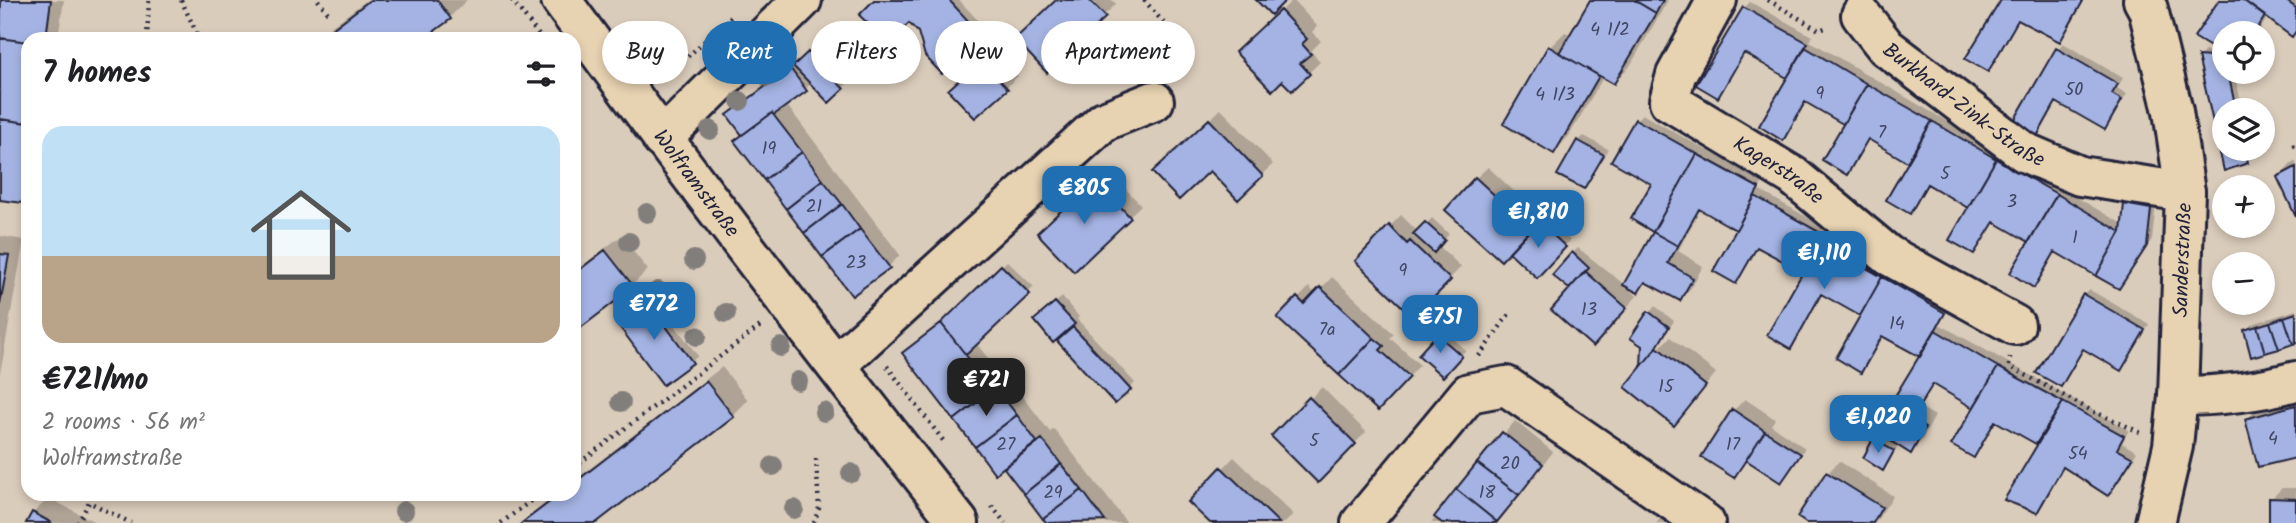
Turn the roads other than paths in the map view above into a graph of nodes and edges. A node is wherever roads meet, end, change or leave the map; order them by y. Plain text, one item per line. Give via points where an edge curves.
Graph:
1 (561, 0) edge
2 (803, 0) edge
3 (1717, 0) edge
4 (2148, 3) edge
5 (1861, 15) road end
6 (1147, 86) dead end
7 (662, 139) junction
8 (2185, 192) junction
9 (2015, 325) road end
10 (836, 365) junction
11 (2296, 382) edge
12 (2178, 396) junction
13 (974, 512) edge
14 (1361, 523) edge
15 (1705, 523) edge
16 (2155, 523) edge

1 - 7 street, Wolframstraße
2 - 7 street
3 - 9 street, Kagerstraße via 1676,75 1669,101 1793,176 1888,255
4 - 8 street, Sanderstraße via 2173,111
5 - 8 street, Burkhard-Zink-Straße via 1886,47 2024,152 2080,176
6 - 10 street
7 - 10 street, Wolframstraße
8 - 12 street, Sanderstraße
10 - 13 street, Wolframstraße
11 - 12 street via 2260,391
12 - 16 street, Sanderstraße via 2173,446
14 - 15 street via 1469,393 1506,386

